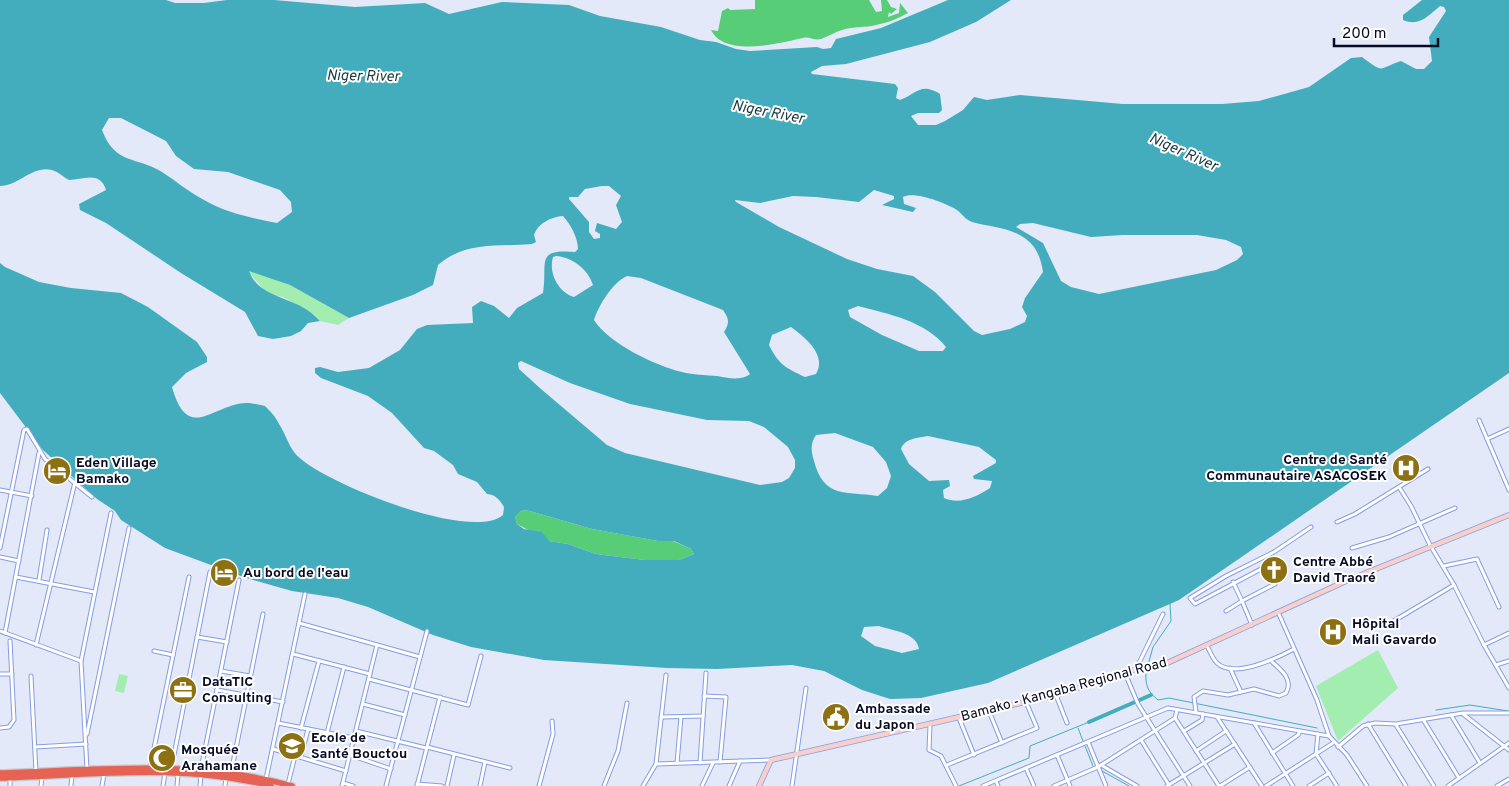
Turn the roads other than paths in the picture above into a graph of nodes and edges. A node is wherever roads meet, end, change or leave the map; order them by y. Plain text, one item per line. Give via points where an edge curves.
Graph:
1 (1479, 420) dead end
2 (1509, 429) edge
3 (1487, 439) junction
4 (39, 452) junction
5 (1428, 469) dead end
6 (75, 482) junction
7 (1399, 487) junction
8 (0, 490) edge
9 (1509, 490) edge
10 (11, 492) junction
11 (32, 496) junction
12 (92, 498) dead end
13 (1455, 508) dead end
14 (110, 512) dead end
15 (1509, 515) edge
16 (1337, 522) dead end
17 (1420, 524) junction
18 (1311, 527) dead end
19 (129, 528) dead end
20 (47, 530) dead end
21 (1430, 545) junction
22 (0, 548) edge
23 (1352, 548) dead end
24 (0, 557) edge
25 (1278, 560) dead end
26 (19, 561) junction
27 (1444, 566) junction
28 (210, 572) dead end
29 (16, 576) junction
30 (189, 577) dead end
31 (39, 580) junction
32 (239, 580) dead end
33 (1233, 582) junction
34 (50, 583) junction
35 (1274, 584) dead end
36 (1454, 585) junction
37 (94, 592) junction
38 (305, 594) dead end
39 (1242, 601) junction
40 (1499, 607) dead end
41 (1226, 611) dead end
42 (1278, 612) junction
43 (263, 614) dead end
44 (1163, 614) dead end
45 (299, 623) junction
46 (1252, 625) junction
47 (1387, 625) dead end
48 (0, 631) edge
49 (427, 631) dead end
50 (5, 633) junction
51 (1509, 633) edge
52 (197, 637) junction
53 (10, 641) dead end
54 (226, 642) junction
55 (36, 645) junction
56 (377, 645) junction
57 (1484, 645) junction
58 (1207, 646) junction
59 (1294, 649) junction
60 (154, 651) dead end
61 (293, 654) junction
62 (173, 655) junction
63 (482, 656) dead end
64 (420, 657) junction
65 (80, 661) junction
66 (319, 661) junction
67 (1271, 661) junction
68 (1509, 661) edge
69 (1496, 665) junction
70 (344, 667) junction
71 (1230, 667) junction
72 (1138, 669) junction
73 (221, 671) junction
74 (1126, 672) junction
75 (706, 673) dead end
76 (0, 674) edge
77 (12, 674) junction
78 (370, 674) junction
79 (666, 675) dead end
80 (30, 676) dead end
81 (250, 676) junction
82 (369, 679) junction
83 (806, 688) dead end
84 (1509, 688) edge
85 (217, 690) junction
86 (412, 690) junction
87 (1241, 692) junction
88 (246, 695) junction
89 (1056, 695) junction
90 (704, 696) junction
91 (440, 697) junction
92 (283, 702) junction
93 (1026, 702) junction
94 (627, 703) dead end
95 (363, 704) junction
96 (1177, 710) junction
97 (989, 711) junction
98 (1196, 712) junction
99 (1463, 713) junction
100 (1203, 714) junction
101 (1508, 714) edge
102 (405, 715) junction
103 (1451, 715) junction
104 (703, 716) junction
105 (1217, 716) junction
106 (661, 717) junction
107 (681, 717) junction
108 (1146, 717) junction
109 (959, 718) junction
110 (1175, 718) junction
111 (552, 721) dead end
112 (1424, 721) junction
113 (1067, 723) dead end
114 (1254, 723) junction
115 (278, 724) junction
116 (1368, 724) junction
117 (1396, 724) junction
118 (930, 725) junction
119 (0, 728) edge
120 (301, 728) junction
121 (308, 729) junction
122 (356, 731) junction
123 (1155, 731) junction
124 (1184, 731) junction
125 (1226, 731) junction
126 (1300, 731) junction
127 (327, 733) junction
128 (1318, 734) junction
129 (1329, 736) junction
130 (354, 738) junction
131 (86, 739) junction
132 (1141, 740) junction
133 (398, 742) junction
134 (1088, 742) junction
135 (1002, 743) junction
136 (1333, 743) junction
137 (1509, 743) edge
138 (86, 744) junction
139 (1235, 744) junction
140 (1504, 746) junction
141 (35, 747) junction
142 (1338, 747) junction
143 (427, 748) junction
144 (273, 749) junction
145 (1196, 750) junction
146 (1509, 750) edge
147 (1272, 753) junction
148 (974, 754) junction
149 (1316, 754) junction
150 (350, 755) junction
151 (454, 755) junction
152 (1057, 755) junction
153 (295, 756) junction
154 (796, 756) junction
155 (301, 757) junction
156 (771, 760) junction
157 (740, 761) junction
158 (485, 762) junction
159 (720, 762) junction
160 (677, 763) junction
161 (700, 763) junction
162 (713, 763) junction
163 (1204, 763) junction
164 (1480, 763) junction
165 (656, 764) junction
166 (947, 765) junction
167 (1099, 766) junction
168 (1250, 767) junction
169 (510, 768) dead end
170 (1026, 768) junction
171 (391, 769) junction
172 (150, 771) junction
173 (346, 771) junction
174 (36, 772) junction
175 (87, 772) junction
176 (169, 772) junction
177 (201, 772) junction
178 (178, 773) junction
179 (1329, 773) junction
180 (0, 774) edge
181 (43, 774) junction
182 (104, 774) junction
183 (228, 774) junction
184 (1285, 774) junction
185 (72, 775) junction
186 (1183, 776) junction
187 (0, 778) edge
188 (10, 778) junction
189 (1460, 778) junction
190 (1509, 778) edge
191 (266, 780) junction
192 (996, 780) junction
193 (1068, 780) junction
194 (343, 785) edge
195 (417, 785) edge
196 (1168, 785) edge
197 (10, 786) edge
198 (41, 786) edge
199 (70, 786) edge
200 (102, 786) edge
201 (163, 786) edge
202 (177, 786) edge
203 (200, 786) edge
204 (225, 786) edge
205 (271, 786) edge
206 (289, 786) edge
207 (353, 786) edge
208 (386, 786) edge
209 (442, 786) edge
210 (447, 786) edge
211 (480, 786) edge
212 (539, 786) edge
213 (604, 786) edge
214 (643, 786) edge
215 (702, 786) edge
216 (729, 786) edge
217 (759, 786) edge
218 (792, 786) edge
219 (956, 786) edge
220 (983, 786) edge
221 (998, 786) edge
222 (1034, 786) edge
223 (1054, 786) edge
224 (1070, 786) edge
225 (1106, 786) edge
226 (1137, 786) edge
227 (1190, 786) edge
228 (1220, 786) edge
229 (1264, 786) edge
230 (1293, 786) edge
231 (1309, 786) edge
232 (1337, 786) edge
233 (1367, 786) edge
234 (1406, 786) edge
235 (1434, 786) edge
236 (1448, 786) edge
237 (1497, 786) edge

1 - 3 street
2 - 3 street
3 - 9 street
4 - 6 street
4 - 10 street via 27,429 24,430
4 - 11 street
5 - 7 street
6 - 12 street
6 - 34 street
7 - 16 street
7 - 17 street
8 - 10 street
10 - 11 street
10 - 22 street
11 - 26 street
13 - 17 street
14 - 37 street
15 - 21 street, Bamako - Kangaba Regional Road
17 - 21 street
17 - 23 street
18 - 33 street via 1274,552 1189,597 1195,604
19 - 131 street
20 - 31 street
21 - 27 street
21 - 42 street, Bamako - Kangaba Regional Road
24 - 26 street
25 - 33 street
26 - 29 street
27 - 36 street
27 - 40 street via 1474,558 1477,560
28 - 52 street
29 - 31 street
29 - 50 street
30 - 62 street
31 - 34 street
32 - 54 street
33 - 39 street
34 - 37 street
34 - 55 street
35 - 39 street
36 - 47 street
36 - 57 street
37 - 65 street
38 - 45 street
39 - 41 street
39 - 46 street
42 - 46 street, Bamako - Kangaba Regional Road
42 - 59 street
43 - 81 street
44 - 72 street
45 - 56 street
45 - 61 street
46 - 58 street, Bamako - Kangaba Regional Road
48 - 50 street
49 - 64 street
50 - 55 street
51 - 57 street
52 - 54 street
52 - 176 street
53 - 77 street
54 - 73 street
55 - 65 street
56 - 64 street
56 - 78 street
57 - 69 street
58 - 71 street via 1218,663
58 - 72 street, Bamako - Kangaba Regional Road via 1152,667
59 - 67 street
59 - 129 street
60 - 62 street
61 - 66 street
61 - 92 street
62 - 172 street
63 - 91 street via 468,705
64 - 86 street
65 - 131 street
66 - 70 street
66 - 120 street
67 - 71 street
67 - 87 street via 1288,679 1286,693 1279,696 1254,689
68 - 69 street
69 - 84 street
70 - 78 street
70 - 127 street
71 - 87 street
72 - 74 street, Bamako - Kangaba Regional Road
73 - 81 street
73 - 85 street
74 - 89 street, Bamako - Kangaba Regional Road
74 - 108 street
75 - 90 street
76 - 77 street
77 - 119 street via 14,720 9,727
78 - 82 street
79 - 106 street
80 - 141 street
81 - 88 street
82 - 86 street
82 - 95 street
83 - 154 street
85 - 88 street
85 - 177 street
86 - 91 street
86 - 102 street
87 - 98 street via 1228,695 1203,691 1194,699
88 - 92 street
88 - 183 street
89 - 93 street, Bamako - Kangaba Regional Road
89 - 113 street
90 - 104 street
90 - 159 street via 726,696
91 - 143 street
92 - 115 street
93 - 97 street, Bamako - Kangaba Regional Road
93 - 135 street via 1037,728
94 - 213 street via 618,751
95 - 102 street
95 - 122 street
96 - 98 street
96 - 108 street via 1168,708
96 - 110 street
97 - 109 street, Bamako - Kangaba Regional Road
97 - 135 street
98 - 100 street
99 - 101 street
99 - 103 street
99 - 140 street
100 - 105 street
100 - 124 street via 1202,720
102 - 133 street
103 - 112 street
103 - 164 street
104 - 107 street
104 - 161 street
105 - 114 street
105 - 125 street
106 - 107 street
106 - 165 street
107 - 160 street
108 - 123 street
108 - 134 street
109 - 118 street, Bamako - Kangaba Regional Road
109 - 148 street
110 - 123 street
110 - 124 street
111 - 212 street via 553,734
112 - 117 street
112 - 189 street
114 - 126 street
114 - 147 street
115 - 120 street
115 - 144 street
116 - 117 street
116 - 142 street
116 - 234 street
117 - 235 street
118 - 154 street, Bamako - Kangaba Regional Road
118 - 166 street via 929,750 941,756
120 - 121 street
121 - 127 street
121 - 155 street
122 - 130 street
122 - 133 street
123 - 132 street
123 - 186 street
124 - 145 street
125 - 139 street
125 - 145 street
126 - 128 street
126 - 147 street via 1298,736
127 - 130 street
128 - 129 street
128 - 149 street
129 - 136 street
130 - 150 street
131 - 138 street
132 - 167 street
132 - 196 street
133 - 143 street
133 - 171 street
134 - 152 street
134 - 167 street
135 - 148 street
136 - 142 street
136 - 149 street
137 - 140 street
138 - 141 street
138 - 175 street
139 - 163 street
139 - 168 street
140 - 146 street
140 - 164 street
141 - 174 street
142 - 233 street
143 - 151 street
143 - 195 street
144 - 153 street
144 - 191 street
145 - 163 street
147 - 184 street
148 - 166 street
149 - 179 street
149 - 184 street
150 - 171 street
150 - 173 street
151 - 158 street
151 - 210 street
152 - 170 street
152 - 193 street
153 - 155 street
153 - 206 street
154 - 156 street, Bamako - Kangaba Regional Road
154 - 218 street
155 - 173 street
156 - 157 street
156 - 217 street
157 - 159 street
157 - 216 street
158 - 169 street
158 - 211 street
159 - 162 street
160 - 161 street
160 - 165 street
161 - 162 street
162 - 215 street
163 - 186 street
163 - 228 street
164 - 189 street
165 - 214 street
166 - 219 street
167 - 193 street
167 - 225 street
167 - 226 street
168 - 228 street
168 - 229 street
170 - 192 street
170 - 222 street
171 - 208 street
172 - 175 highway
172 - 176 highway
172 - 182 highway
173 - 194 street
174 - 180 highway
174 - 181 highway
175 - 181 highway
175 - 182 highway
175 - 185 highway
176 - 177 highway
176 - 178 highway
176 - 201 street
177 - 178 highway
177 - 183 highway
177 - 203 street
178 - 202 street
179 - 231 street
179 - 232 street
181 - 185 highway
181 - 188 highway
181 - 198 street
182 - 200 street
183 - 191 highway
183 - 204 street
183 - 205 highway
184 - 229 street
184 - 230 street
185 - 199 street
186 - 196 street
186 - 227 street
187 - 188 highway
188 - 197 street
189 - 236 street
190 - 237 street
191 - 206 highway
192 - 220 street
192 - 221 street
193 - 223 street
193 - 224 street
194 - 207 street
195 - 209 street

